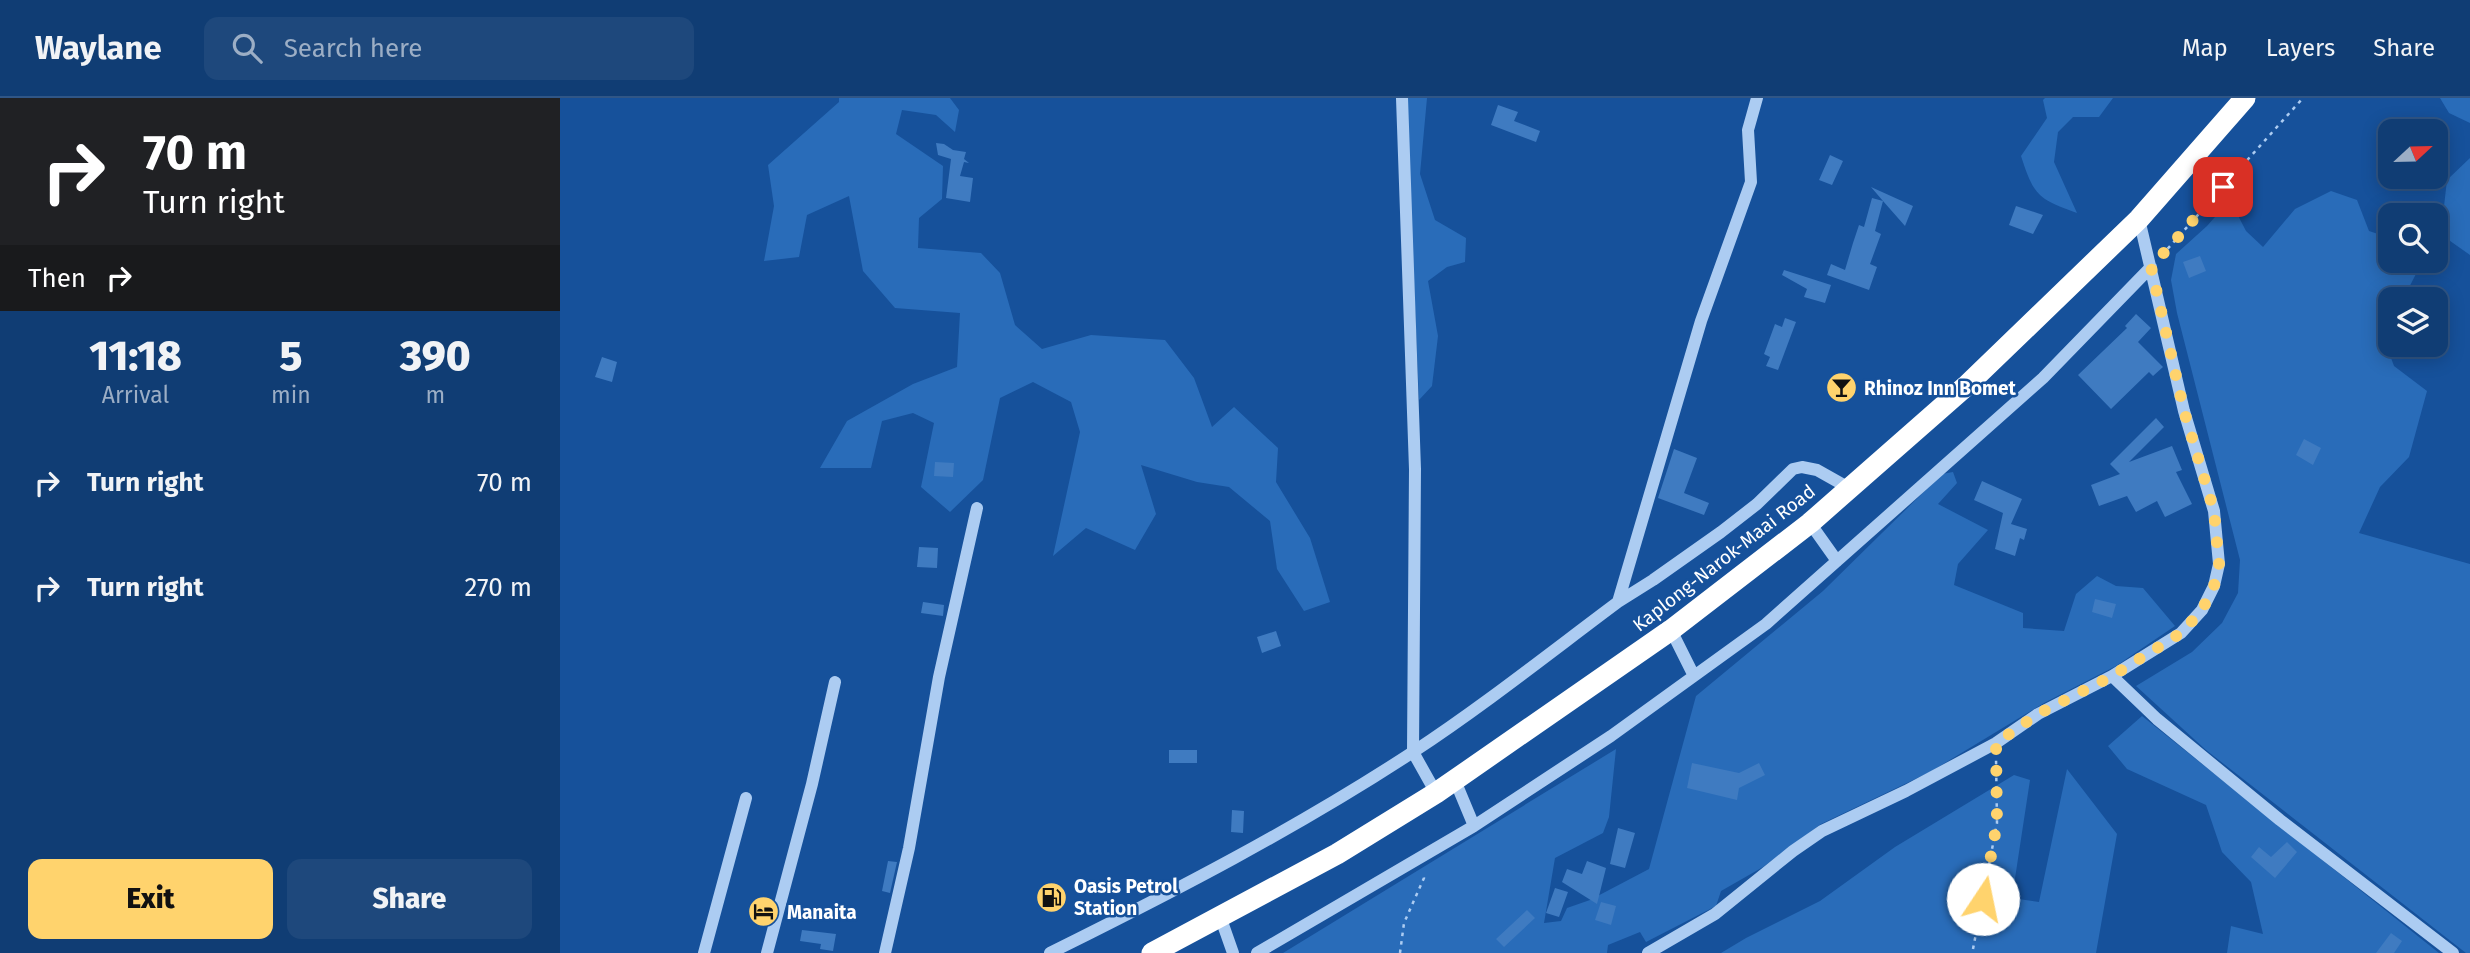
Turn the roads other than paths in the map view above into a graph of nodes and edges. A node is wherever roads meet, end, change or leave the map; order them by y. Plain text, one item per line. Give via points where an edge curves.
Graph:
1 (1402, 98) edge
2 (1757, 98) edge
3 (2245, 98) edge
4 (2139, 219) junction
5 (2151, 267) junction
6 (1849, 488) junction
7 (977, 508) dead end
8 (1811, 523) junction
9 (1837, 561) junction
10 (1618, 601) junction
11 (1671, 630) junction
12 (1694, 676) junction
13 (2112, 676) junction
14 (835, 682) dead end
15 (1413, 752) junction
16 (1454, 778) junction
17 (1436, 793) junction
18 (746, 797) dead end
19 (1474, 825) junction
20 (1220, 916) junction
21 (704, 953) edge
22 (767, 953) edge
23 (885, 953) edge
24 (1050, 953) edge
25 (1152, 953) edge
26 (1233, 953) edge
27 (1257, 953) edge
28 (1648, 953) edge
29 (2453, 953) edge

1 - 15 street via 1415,469
2 - 10 street via 1748,130 1751,182 1701,321
3 - 4 highway, Kaplong-Narok-Maai Road
4 - 5 street
4 - 6 highway, Kaplong-Narok-Maai Road via 1966,386
5 - 9 street via 2043,378
5 - 13 street via 2184,411 2214,511 2219,564 2202,610 2181,633
6 - 8 highway, Kaplong-Narok-Maai Road
6 - 10 street via 1817,470 1793,469 1721,532
7 - 23 street
8 - 9 street
8 - 11 highway, Kaplong-Narok-Maai Road
9 - 12 street via 1766,624
10 - 15 street
11 - 12 street
11 - 16 highway, Kaplong-Narok-Maai Road
12 - 19 street
13 - 28 street via 2038,714 1996,743 1822,831 1715,914
13 - 29 street via 2270,812
14 - 22 street
15 - 17 street
15 - 24 street via 1237,856
16 - 17 highway, Kaplong-Narok-Maai Road
16 - 19 street
17 - 20 highway, Kaplong-Narok-Maai Road via 1337,854
18 - 21 street
19 - 27 street
20 - 25 highway, Kaplong-Narok-Maai Road
20 - 26 street

